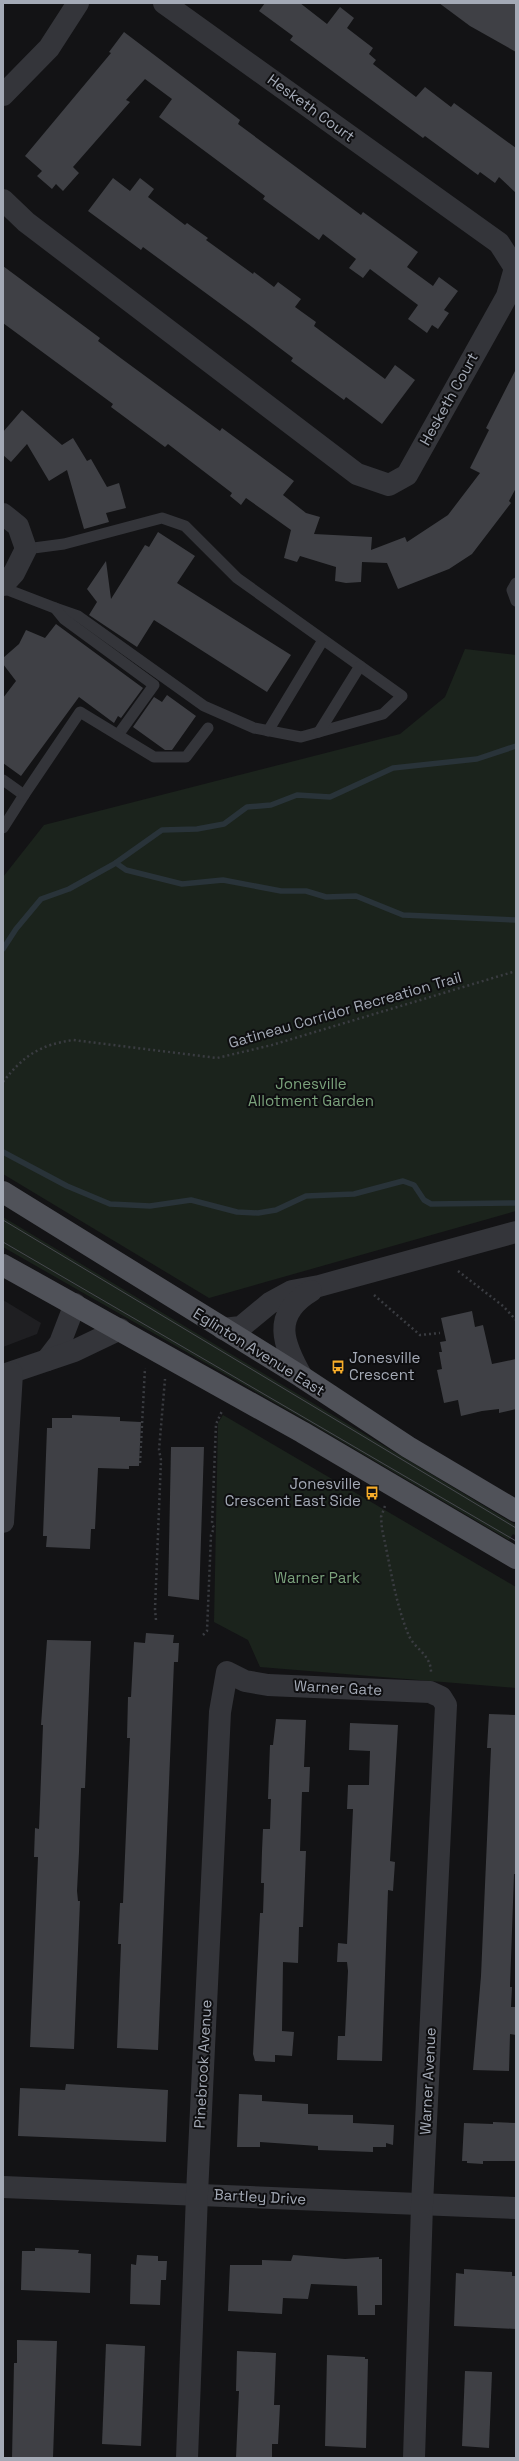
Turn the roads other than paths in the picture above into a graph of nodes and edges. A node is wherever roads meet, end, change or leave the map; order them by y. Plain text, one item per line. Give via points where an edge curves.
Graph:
1 (78, 3) edge
2 (164, 3) edge
3 (3, 95) edge
4 (3, 200) edge
5 (3, 514) edge
6 (26, 549) junction
7 (516, 583) edge
8 (3, 587) edge
9 (516, 601) edge
10 (55, 608) junction
11 (323, 640) junction
12 (360, 666) junction
13 (208, 728) dead end
14 (268, 731) junction
15 (319, 732) junction
16 (118, 735) junction
17 (3, 780) edge
18 (24, 795) junction
19 (3, 828) edge
20 (3, 1192) edge
21 (516, 1232) edge
22 (3, 1265) edge
23 (319, 1286) junction
24 (75, 1304) junction
25 (120, 1329) junction
26 (224, 1329) junction
27 (47, 1360) junction
28 (7, 1374) edge
29 (302, 1377) junction
30 (516, 1511) edge
31 (3, 1522) edge
32 (516, 1558) edge
33 (228, 1672) joint
34 (438, 1699) joint
35 (3, 2187) edge
36 (197, 2194) junction
37 (422, 2205) junction
38 (516, 2208) edge
39 (188, 2458) edge
40 (414, 2458) edge

1 - 3 street via 49,48
2 - 4 street, Hesketh Court via 499,243 515,268 507,296 407,475 390,485 357,474 26,222
5 - 6 street via 18,526
6 - 8 street via 14,573
6 - 11 lane via 64,544 162,518 185,526 237,578
7 - 9 lane via 512,590
8 - 10 lane
10 - 14 lane via 78,616 204,706 254,728
10 - 16 lane via 64,619 154,684
11 - 12 lane
11 - 14 lane
12 - 15 lane
12 - 15 lane via 402,696 383,714
13 - 16 lane via 186,757 154,757
14 - 15 lane via 301,737
16 - 18 lane via 80,712
17 - 18 lane
18 - 19 lane
20 - 26 main road, Eglinton Avenue East
21 - 23 street
22 - 24 main road
23 - 26 street via 292,1291 270,1303 241,1326
23 - 29 street via 299,1298 291,1306 286,1318 285,1345
24 - 25 main road
24 - 27 street via 60,1343
25 - 27 street via 74,1351
25 - 32 main road
26 - 29 main road, Eglinton Avenue East
27 - 28 street
28 - 31 street
29 - 30 main road, Eglinton Avenue East via 408,1447
33 - 34 street, Warner Gate via 245,1681 268,1685
33 - 36 street, Pinebrook Avenue via 220,1712
34 - 37 street, Warner Avenue
35 - 36 street, Bartley Drive
36 - 37 street, Bartley Drive
36 - 39 street, Pinebrook Avenue
37 - 38 street, Bartley Drive
37 - 40 street, Warner Avenue

